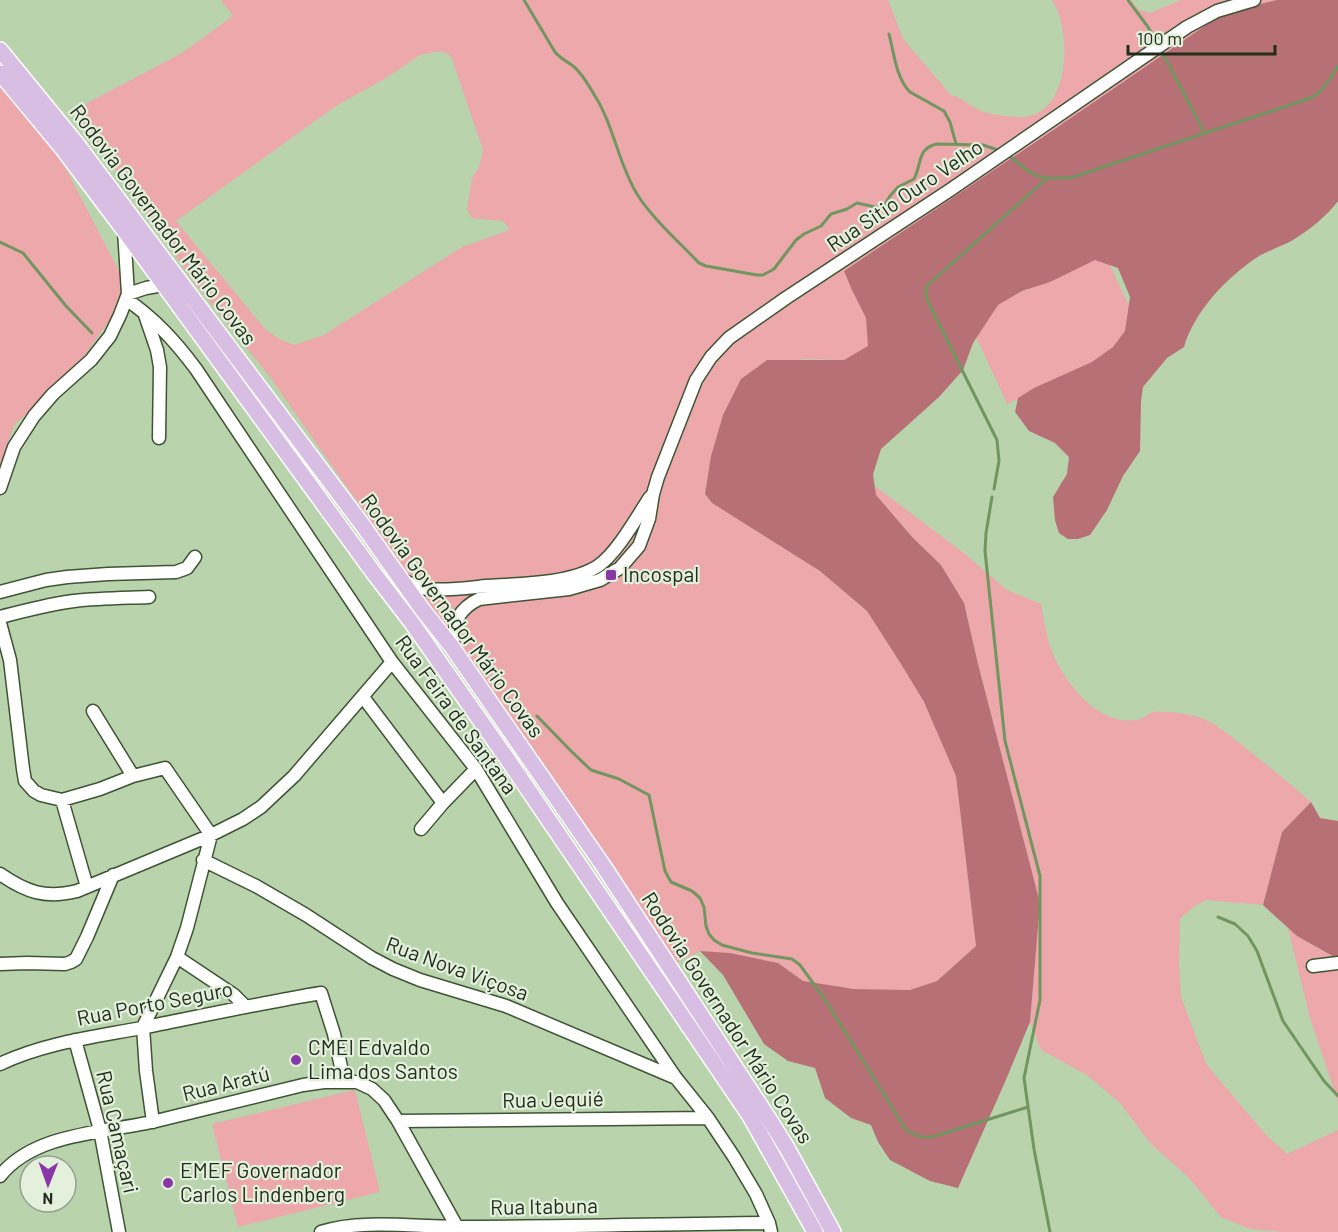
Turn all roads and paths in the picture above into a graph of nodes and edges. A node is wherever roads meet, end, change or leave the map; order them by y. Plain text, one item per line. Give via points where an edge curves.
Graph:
1 (1254, 0) edge
2 (0, 50) edge
3 (0, 73) edge
4 (124, 230) junction
5 (163, 285) junction
6 (127, 296) junction
7 (143, 311) junction
8 (159, 438) dead end
9 (0, 488) edge
10 (653, 494) junction
11 (195, 557) dead end
12 (400, 578) junction
13 (0, 592) edge
14 (149, 597) dead end
15 (0, 617) edge
16 (0, 623) edge
17 (452, 647) junction
18 (392, 662) junction
19 (363, 697) junction
20 (93, 711) dead end
21 (476, 769) junction
22 (133, 776) junction
23 (62, 800) junction
24 (443, 803) junction
25 (421, 829) dead end
26 (211, 835) junction
27 (203, 860) junction
28 (0, 874) edge
29 (113, 875) junction
30 (87, 887) junction
31 (177, 957) junction
32 (1338, 963) edge
33 (0, 964) edge
34 (1313, 966) dead end
35 (245, 1006) junction
36 (143, 1027) junction
37 (75, 1040) junction
38 (0, 1064) edge
39 (676, 1078) junction
40 (344, 1081) junction
41 (708, 1118) junction
42 (398, 1121) junction
43 (153, 1122) junction
44 (100, 1130) junction
45 (0, 1176) edge
46 (770, 1228) edge
47 (457, 1230) edge
48 (119, 1232) edge
49 (321, 1232) edge
50 (815, 1232) edge
51 (833, 1232) edge

1 - 10 street, Rua Sitio Ouro Velho via 1217,11 1187,27 729,339 696,380
2 - 12 main road, Rodovia Governador Mário Covas via 76,143
3 - 4 main road, Rodovia Governador Mário Covas
4 - 5 main road, Rodovia Governador Mário Covas
4 - 6 street
5 - 6 street
5 - 50 main road, Rodovia Governador Mário Covas via 510,763 750,1116
6 - 7 street, Rua Feira de Santana
6 - 9 street via 110,336 34,416 14,447
7 - 8 street via 160,367
7 - 18 street, Rua Feira de Santana via 196,369
10 - 12 street, Rua Sitio Ouro Velho via 609,556 581,574 537,582 446,589 425,589
10 - 17 street, Rua Sitio Ouro Velho via 639,546 620,568 600,580 568,589 479,599 467,605 456,621
11 - 13 street via 187,568 176,572 67,577
12 - 17 main road, Rodovia Governador Mário Covas
14 - 15 street via 98,598
16 - 23 street via 10,660 26,781 41,795
17 - 51 main road, Rodovia Governador Mário Covas via 602,864 769,1119
18 - 19 street
18 - 21 street, Rua Feira de Santana
19 - 24 street
19 - 26 street via 279,791 243,819
20 - 22 street
21 - 24 street
21 - 39 street, Rua Feira de Santana via 557,903
22 - 23 street
22 - 26 street via 165,768
23 - 30 street
24 - 25 street
26 - 27 street
26 - 29 street
27 - 31 street
27 - 39 street, Rua Nova Viçosa via 256,886 393,969 506,1006
28 - 30 street via 24,889 43,894 69,893
29 - 30 street
29 - 33 street via 84,943 71,962
31 - 35 street via 234,994
31 - 36 street
32 - 34 street
35 - 36 street, Rua Porto Seguro
35 - 40 street, Rua Porto Seguro via 321,993
36 - 37 street, Rua Porto Seguro
36 - 43 street
37 - 38 street, Rua Porto Seguro
37 - 44 street, Rua Camaçari
39 - 41 street, Rua Feira de Santana
40 - 42 street, Rua Aratú via 372,1089
40 - 43 street, Rua Aratú via 303,1085
41 - 42 street, Rua Jequié
41 - 46 street, Rua Feira de Santana via 756,1194
42 - 47 street, Rua Aratú
43 - 44 street, Rua Aratú
44 - 45 street, Rua Aratú via 28,1152
44 - 48 street, Rua Camaçari
46 - 47 street, Rua Itabuna
47 - 49 street, Rua Itabuna via 347,1226

